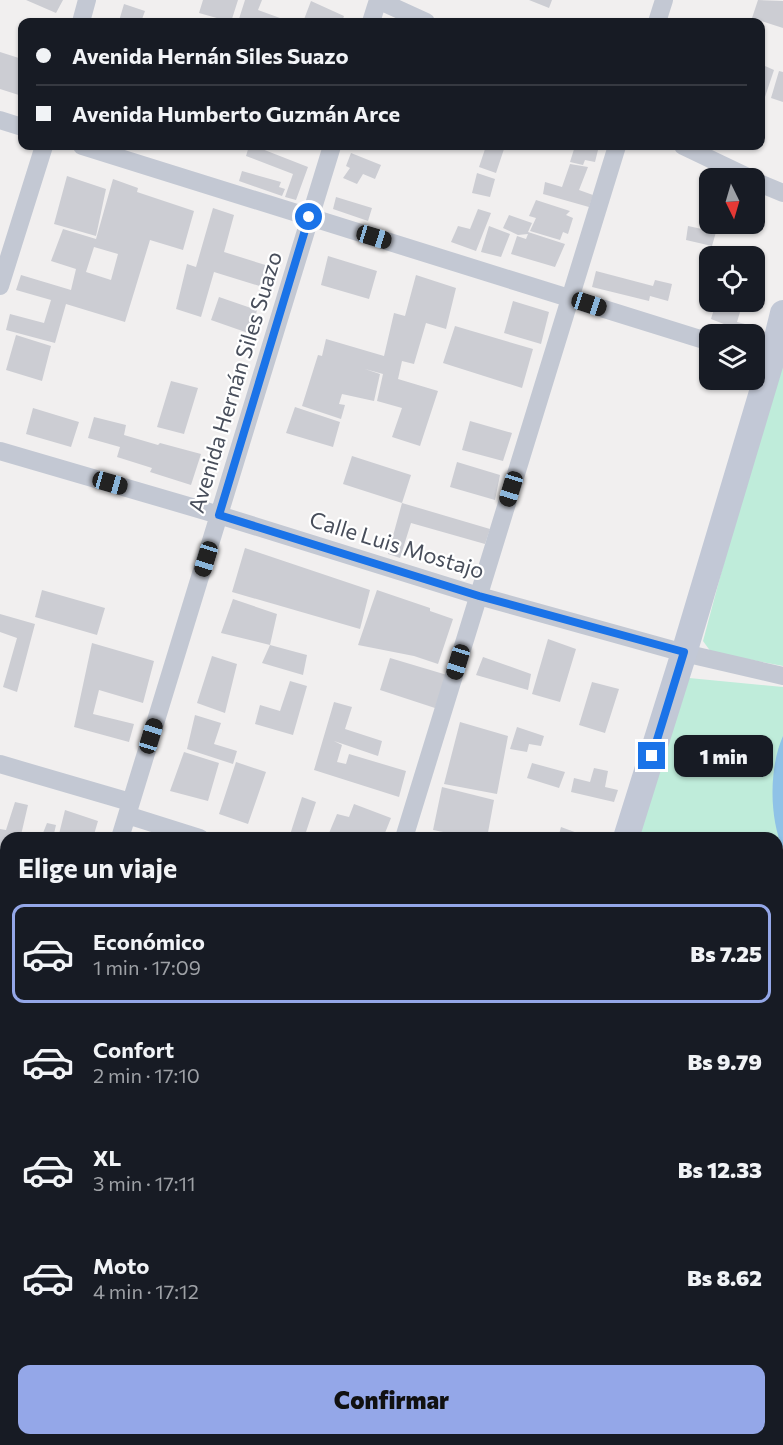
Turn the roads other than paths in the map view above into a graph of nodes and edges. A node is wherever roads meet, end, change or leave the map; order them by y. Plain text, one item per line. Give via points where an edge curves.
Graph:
1 (87, 0) edge
2 (378, 0) edge
3 (664, 0) edge
4 (82, 18) edge
5 (372, 18) edge
6 (417, 18) edge
7 (658, 18) edge
8 (0, 120) edge
9 (18, 126) edge
10 (43, 150) edge
11 (95, 150) edge
12 (331, 150) edge
13 (616, 150) edge
14 (691, 150) edge
15 (729, 168) edge
16 (765, 186) edge
17 (783, 193) edge
18 (309, 217) junction
19 (0, 286) edge
20 (569, 297) junction
21 (783, 313) edge
22 (699, 338) edge
23 (765, 354) edge
24 (755, 390) edge
25 (0, 451) edge
26 (219, 515) junction
27 (479, 596) junction
28 (684, 652) junction
29 (783, 676) edge
30 (0, 764) edge
31 (129, 809) junction
32 (122, 832) edge
33 (185, 832) edge
34 (406, 832) edge
35 (628, 832) edge

1 - 4 street
2 - 5 street
2 - 6 street
3 - 7 street
8 - 9 street
10 - 19 street
11 - 18 street
12 - 18 street, Avenida Hernán Siles Suazo
13 - 20 street
14 - 15 street
16 - 17 street
18 - 20 street
18 - 26 street, Avenida Hernán Siles Suazo
20 - 22 street
20 - 27 street
21 - 23 main road
24 - 28 main road
25 - 26 street, Calle Luis Mostajo
26 - 27 street, Calle Luis Mostajo
26 - 31 street, Avenida Hernán Siles Suazo
27 - 28 street, Calle Luis Mostajo
27 - 34 street
28 - 29 street, Calle Luis Mostajo
28 - 35 main road
30 - 31 street
31 - 32 street, Avenida Hernán Siles Suazo
31 - 33 street

